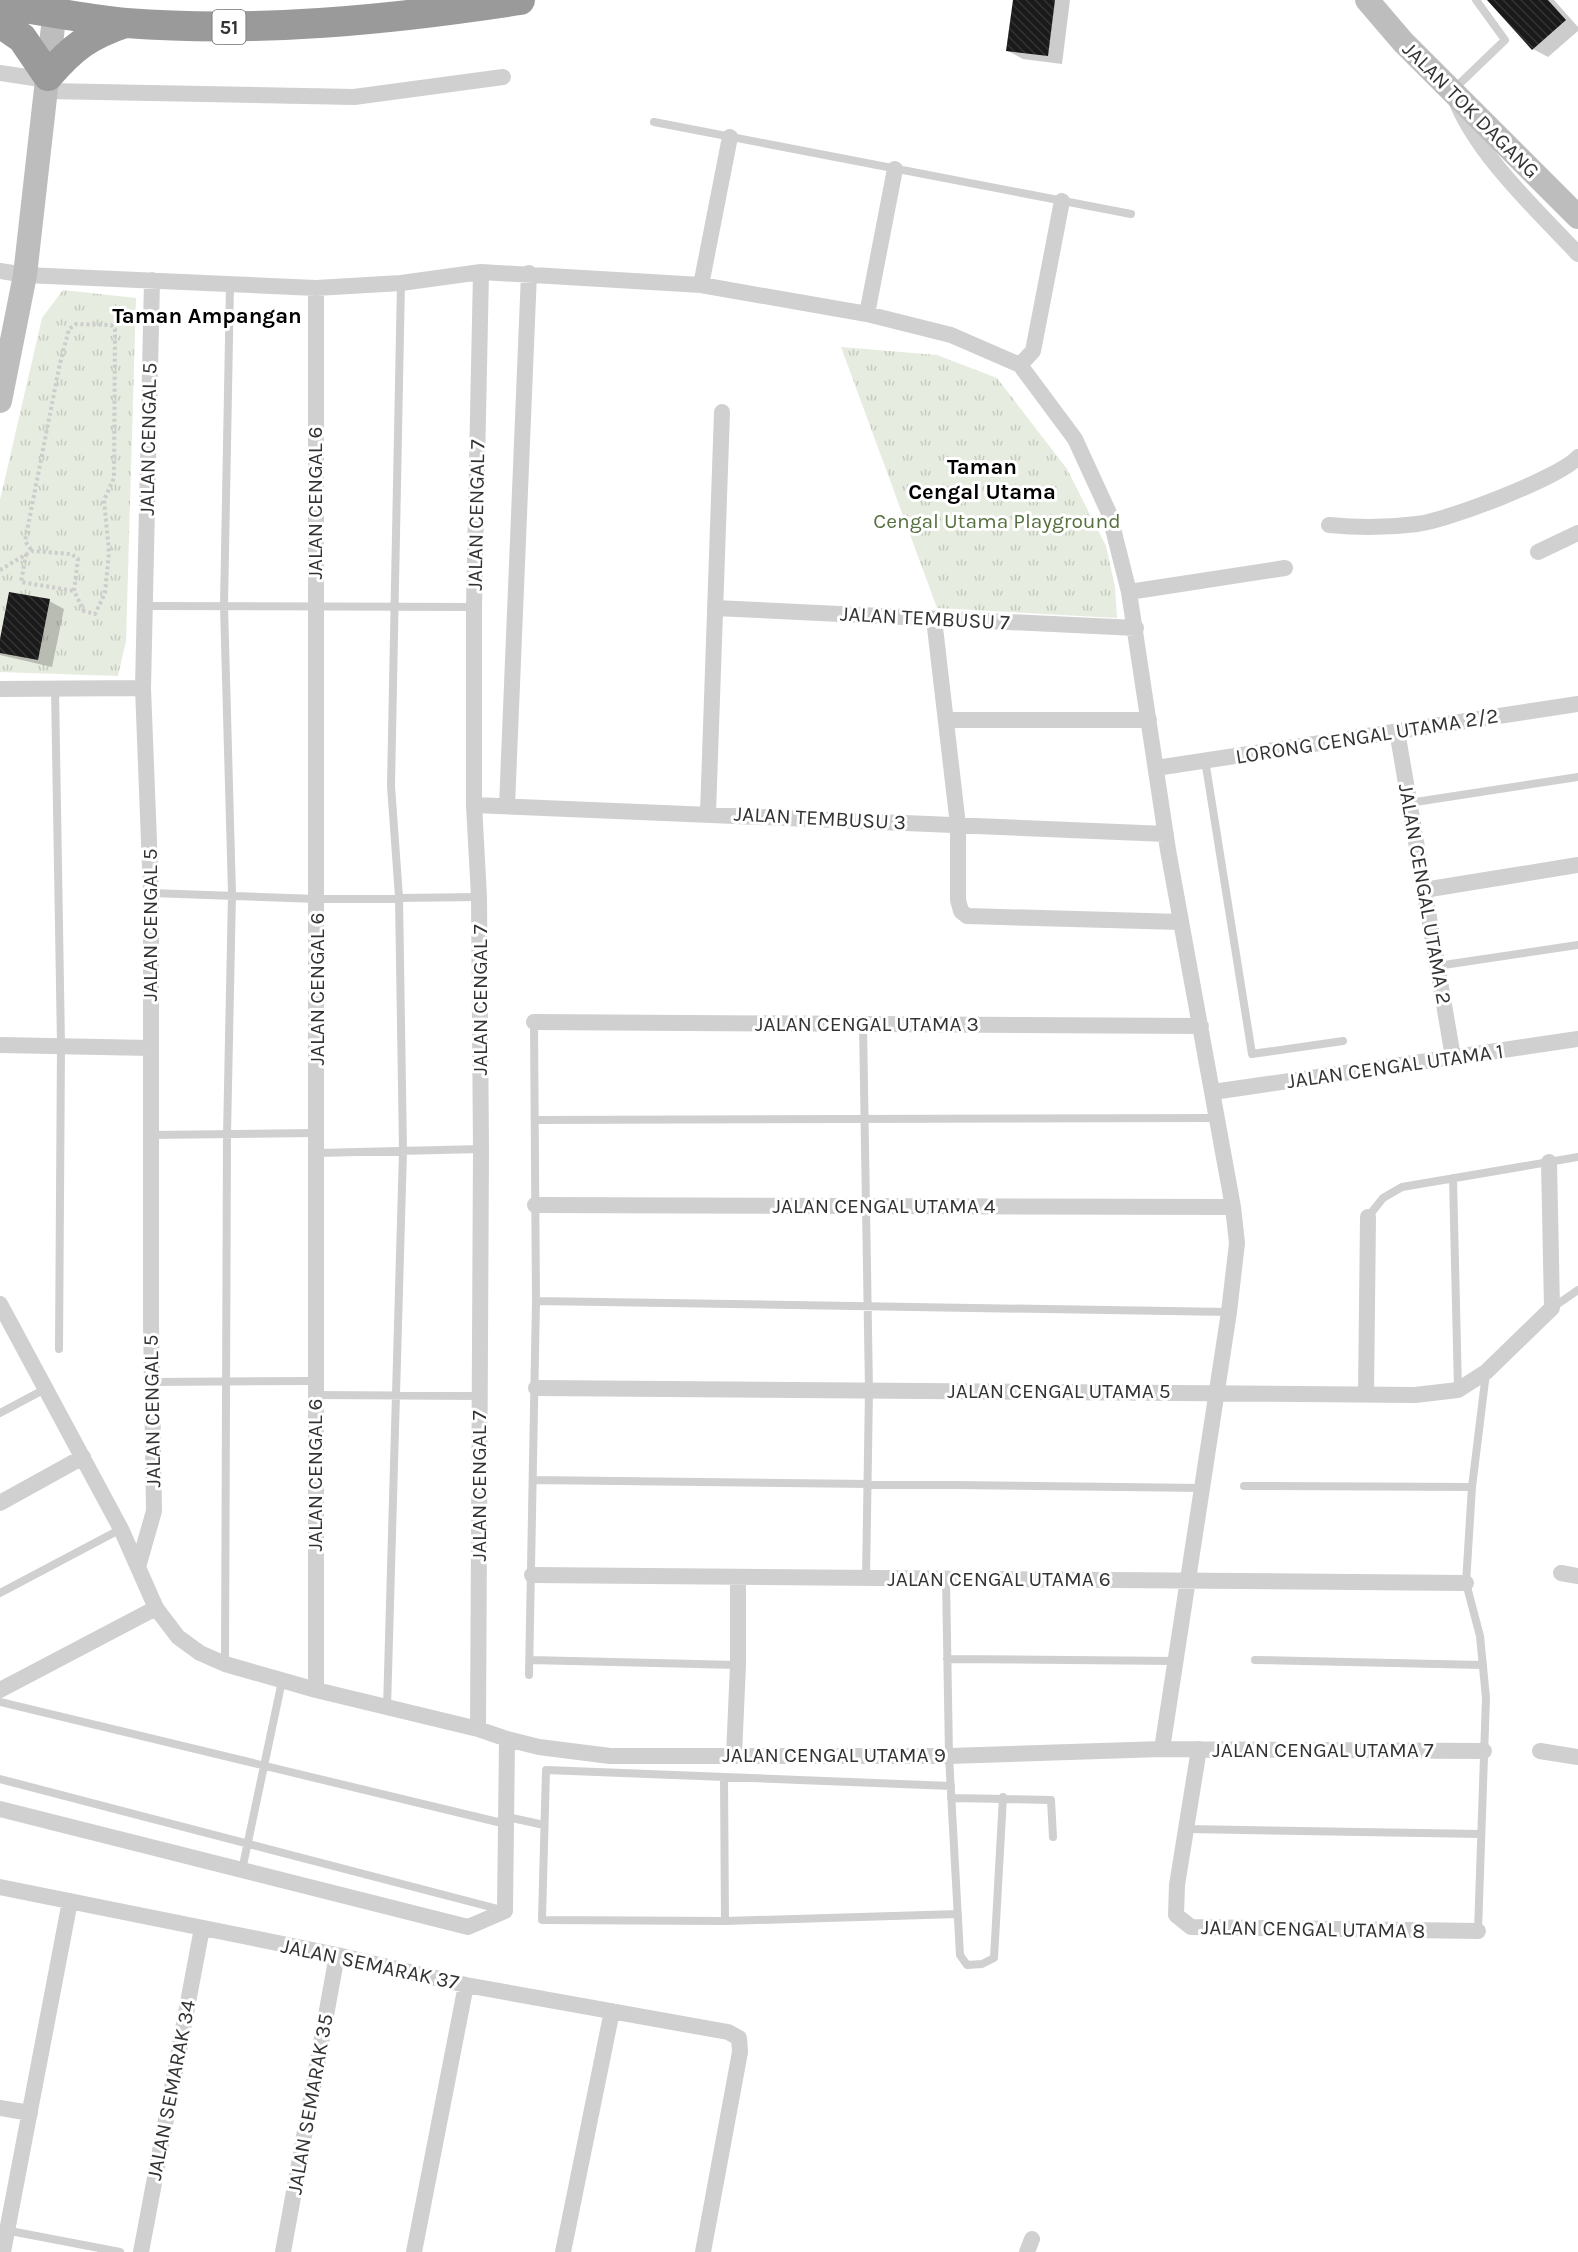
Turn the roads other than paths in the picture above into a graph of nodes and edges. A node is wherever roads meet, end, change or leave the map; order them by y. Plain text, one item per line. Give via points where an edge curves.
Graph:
1 (520, 0) edge
2 (1367, 0) edge
3 (1476, 0) edge
4 (0, 4) edge
5 (56, 6) edge
6 (0, 23) edge
7 (125, 23) junction
8 (0, 73) edge
9 (503, 77) dead end
10 (47, 83) junction
11 (1452, 90) junction
12 (654, 122) dead end
13 (730, 137) junction
14 (895, 169) junction
15 (1062, 201) junction
16 (1131, 214) dead end
17 (1578, 217) edge
18 (1578, 254) edge
19 (0, 271) edge
20 (481, 272) junction
21 (529, 273) junction
22 (25, 275) junction
23 (152, 280) junction
24 (230, 283) junction
25 (401, 284) junction
26 (701, 285) junction
27 (316, 288) junction
28 (867, 314) junction
29 (1020, 365) junction
30 (0, 401) edge
31 (722, 412) dead end
32 (1578, 457) edge
33 (1329, 525) dead end
34 (1578, 533) edge
35 (1538, 552) dead end
36 (1285, 568) dead end
37 (1130, 592) junction
38 (144, 606) junction
39 (224, 606) junction
40 (314, 606) junction
41 (394, 607) junction
42 (474, 607) junction
43 (715, 608) junction
44 (934, 619) junction
45 (1136, 628) junction
46 (143, 688) junction
47 (0, 689) edge
48 (55, 689) junction
49 (1578, 704) edge
50 (946, 720) junction
51 (1149, 720) junction
52 (1397, 731) junction
53 (1205, 760) junction
54 (1156, 768) junction
55 (1578, 777) edge
56 (1409, 803) junction
57 (474, 805) junction
58 (507, 806) junction
59 (708, 813) junction
60 (958, 825) junction
61 (1166, 834) junction
62 (1578, 865) edge
63 (1424, 890) junction
64 (151, 893) junction
65 (232, 894) junction
66 (399, 897) junction
67 (479, 897) junction
68 (317, 899) junction
69 (1181, 922) junction
70 (1578, 945) edge
71 (1437, 966) junction
72 (534, 1022) joint
73 (862, 1024) junction
74 (1201, 1026) junction
75 (1578, 1039) edge
76 (1343, 1041) dead end
77 (0, 1044) edge
78 (61, 1045) junction
79 (150, 1048) junction
80 (1453, 1057) junction
81 (1213, 1092) junction
82 (1218, 1118) junction
83 (865, 1119) junction
84 (535, 1120) junction
85 (316, 1134) junction
86 (151, 1135) junction
87 (227, 1135) junction
88 (481, 1149) junction
89 (403, 1152) junction
90 (317, 1153) junction
91 (1578, 1157) edge
92 (1549, 1162) junction
93 (1453, 1178) junction
94 (535, 1204) junction
95 (867, 1206) junction
96 (1233, 1207) junction
97 (1368, 1217) joint
98 (1578, 1290) edge
99 (536, 1300) junction
100 (0, 1304) edge
101 (868, 1306) junction
102 (1552, 1308) junction
103 (1229, 1312) junction
104 (7, 1333) edge
105 (59, 1349) dead end
106 (1486, 1372) junction
107 (152, 1382) junction
108 (228, 1382) junction
109 (47, 1388) junction
110 (315, 1388) junction
111 (536, 1388) junction
112 (869, 1390) junction
113 (1458, 1390) junction
114 (1217, 1392) junction
115 (1366, 1394) junction
116 (479, 1396) junction
117 (397, 1397) junction
118 (0, 1413) edge
119 (83, 1457) junction
120 (534, 1480) junction
121 (867, 1484) junction
122 (1244, 1486) dead end
123 (1472, 1487) junction
124 (1202, 1488) junction
125 (0, 1503) edge
126 (121, 1529) junction
127 (138, 1567) junction
128 (532, 1575) junction
129 (738, 1578) junction
130 (866, 1578) junction
131 (946, 1579) junction
132 (1188, 1581) junction
133 (1466, 1583) junction
134 (0, 1593) edge
135 (156, 1608) junction
136 (947, 1659) junction
137 (530, 1660) junction
138 (1255, 1660) dead end
139 (1176, 1661) junction
140 (225, 1664) junction
141 (738, 1665) junction
142 (1483, 1665) junction
143 (529, 1675) dead end
144 (282, 1681) junction
145 (0, 1690) edge
146 (316, 1690) junction
147 (0, 1702) edge
148 (387, 1708) junction
149 (478, 1729) junction
150 (507, 1739) junction
151 (1162, 1749) junction
152 (1199, 1749) junction
153 (1484, 1751) junction
154 (1540, 1751) dead end
155 (734, 1755) junction
156 (949, 1756) junction
157 (1578, 1757) edge
158 (265, 1767) junction
159 (724, 1778) junction
160 (0, 1779) edge
161 (951, 1786) junction
162 (1003, 1797) junction
163 (951, 1798) junction
164 (0, 1809) edge
165 (507, 1820) junction
166 (544, 1825) junction
167 (1186, 1829) junction
168 (1481, 1834) junction
169 (1053, 1838) dead end
170 (248, 1844) junction
171 (242, 1870) junction
172 (0, 1887) edge
173 (70, 1902) junction
174 (505, 1911) junction
175 (958, 1914) junction
176 (725, 1921) junction
177 (202, 1928) junction
178 (1478, 1931) joint
179 (337, 1955) junction
180 (465, 1985) junction
181 (612, 2011) junction
182 (0, 2108) edge
183 (30, 2113) junction
184 (4, 2230) edge
185 (3, 2252) edge
186 (120, 2252) edge
187 (141, 2252) edge
188 (283, 2252) edge
189 (414, 2252) edge
190 (563, 2252) edge
191 (703, 2252) edge

1 - 7 highway, 51 via 333,23 228,27
2 - 11 street, JALAN TOK DAGANG
3 - 11 lane via 1505,40
4 - 5 highway, 51
5 - 7 highway, 51
5 - 10 street
6 - 10 highway via 21,38
7 - 10 highway via 97,32 69,51
8 - 10 street
9 - 10 street via 354,97
10 - 22 street
11 - 17 street, JALAN TOK DAGANG
11 - 18 street via 1464,122 1489,156
12 - 13 lane
13 - 14 lane
13 - 26 street
14 - 15 lane
14 - 28 street
15 - 16 lane
15 - 29 street via 1033,351
19 - 22 street
20 - 21 street
20 - 25 street
20 - 42 street, JALAN CENGAL 7
21 - 26 street
21 - 58 street
22 - 23 street
22 - 30 street
23 - 24 street
23 - 38 street, JALAN CENGAL 5
24 - 27 street
24 - 39 lane
25 - 27 street
25 - 41 lane
26 - 28 street
27 - 40 street, JALAN CENGAL 6
28 - 29 street via 951,335
29 - 37 street via 1075,439 1109,513
31 - 43 street
32 - 33 street via 1539,482 1420,524 1365,529
34 - 35 street
36 - 37 street
37 - 45 street
38 - 39 lane
38 - 46 street, JALAN CENGAL 5
39 - 40 lane
39 - 65 lane
40 - 41 lane
40 - 68 street, JALAN CENGAL 6
41 - 42 lane
41 - 66 lane via 391,786
42 - 57 street, JALAN CENGAL 7
43 - 44 street, JALAN TEMBUSU 7
43 - 59 street
44 - 45 street, JALAN TEMBUSU 7
44 - 50 street
45 - 51 street
46 - 48 street
46 - 64 street, JALAN CENGAL 5
47 - 48 street
48 - 78 lane
49 - 52 street, LORONG CENGAL UTAMA 2/2
50 - 51 street
50 - 60 street
51 - 54 street
52 - 53 street, LORONG CENGAL UTAMA 2/2
52 - 56 street, JALAN CENGAL UTAMA 2
53 - 54 street, LORONG CENGAL UTAMA 2/2
53 - 76 lane via 1252,1054
54 - 61 street
55 - 56 lane
56 - 63 street, JALAN CENGAL UTAMA 2
57 - 58 street, JALAN TEMBUSU 3
57 - 67 street, JALAN CENGAL 7
58 - 59 street, JALAN TEMBUSU 3
59 - 60 street, JALAN TEMBUSU 3
60 - 61 street, JALAN TEMBUSU 3
60 - 69 street via 958,900 966,916
61 - 69 street
62 - 63 street
63 - 71 street, JALAN CENGAL UTAMA 2
64 - 65 lane
64 - 79 street, JALAN CENGAL 5
65 - 68 lane
65 - 87 lane
66 - 67 lane
66 - 68 lane
66 - 89 lane
67 - 88 street, JALAN CENGAL 7
68 - 85 street, JALAN CENGAL 6
69 - 74 street
70 - 71 lane
71 - 80 street, JALAN CENGAL UTAMA 2
72 - 73 street, JALAN CENGAL UTAMA 3
72 - 84 lane
73 - 74 street, JALAN CENGAL UTAMA 3
73 - 83 lane
74 - 81 street
75 - 80 street, JALAN CENGAL UTAMA 1
77 - 78 street
78 - 79 street
78 - 105 lane
79 - 86 street, JALAN CENGAL 5
80 - 81 street, JALAN CENGAL UTAMA 1
81 - 82 street
82 - 83 lane
82 - 96 street
83 - 84 lane
83 - 95 lane
84 - 94 lane
85 - 87 lane
85 - 90 street, JALAN CENGAL 6
86 - 87 lane
86 - 107 street, JALAN CENGAL 5
87 - 108 lane
88 - 89 lane
88 - 116 street, JALAN CENGAL 7
89 - 90 lane
89 - 117 lane
90 - 110 street, JALAN CENGAL 6
91 - 92 lane
92 - 93 lane
92 - 102 street
93 - 97 lane via 1402,1187 1383,1198
93 - 113 lane
94 - 95 street, JALAN CENGAL UTAMA 4
94 - 99 lane
95 - 96 street, JALAN CENGAL UTAMA 4
95 - 101 lane
96 - 103 street via 1238,1243
97 - 115 street
98 - 102 lane
99 - 101 lane
99 - 111 lane
100 - 104 street, JALAN CENGAL UTAMA 9
101 - 103 lane
101 - 112 lane
102 - 106 street, JALAN CENGAL UTAMA 5
103 - 114 street
104 - 109 street, JALAN CENGAL UTAMA 9
106 - 113 street, JALAN CENGAL UTAMA 5
106 - 123 lane
107 - 108 lane
107 - 127 street, JALAN CENGAL 5 via 154,1511
108 - 110 lane
108 - 140 lane
109 - 118 lane
109 - 119 street, JALAN CENGAL UTAMA 9
110 - 117 lane
110 - 146 street, JALAN CENGAL 6
111 - 112 street, JALAN CENGAL UTAMA 5
111 - 120 lane
112 - 114 street, JALAN CENGAL UTAMA 5
112 - 121 lane
113 - 115 street, JALAN CENGAL UTAMA 5 via 1415,1395
114 - 115 street, JALAN CENGAL UTAMA 5
114 - 124 street
116 - 117 lane
116 - 149 street, JALAN CENGAL 7
117 - 148 lane
119 - 125 street
119 - 126 street, JALAN CENGAL UTAMA 9
120 - 121 lane
120 - 128 lane
121 - 124 lane
121 - 130 lane
122 - 123 lane
123 - 133 lane
124 - 132 street
126 - 127 street, JALAN CENGAL UTAMA 9
126 - 134 lane
127 - 135 street, JALAN CENGAL UTAMA 9
128 - 129 street, JALAN CENGAL UTAMA 6
128 - 137 lane
129 - 130 street, JALAN CENGAL UTAMA 6
129 - 141 street
130 - 131 street, JALAN CENGAL UTAMA 6
131 - 132 street, JALAN CENGAL UTAMA 6
131 - 136 lane
132 - 133 street, JALAN CENGAL UTAMA 6
132 - 139 street
133 - 142 lane
135 - 140 street, JALAN CENGAL UTAMA 9 via 178,1637
135 - 145 street
136 - 139 lane
136 - 156 lane
137 - 141 lane
137 - 143 lane
138 - 142 lane
139 - 151 street
140 - 144 street, JALAN CENGAL UTAMA 9
141 - 155 street
142 - 153 lane
144 - 146 street, JALAN CENGAL UTAMA 9
144 - 158 lane
146 - 148 street, JALAN CENGAL UTAMA 9
147 - 158 lane
148 - 149 street, JALAN CENGAL UTAMA 9
149 - 150 street, JALAN CENGAL UTAMA 9
150 - 155 street, JALAN CENGAL UTAMA 9 via 610,1756
150 - 165 street
151 - 152 street, JALAN CENGAL UTAMA 7
151 - 156 street, JALAN CENGAL UTAMA 9
152 - 153 street, JALAN CENGAL UTAMA 7
152 - 167 street, JALAN CENGAL UTAMA 8
153 - 168 lane
154 - 157 street
155 - 156 street, JALAN CENGAL UTAMA 9
156 - 161 lane
158 - 165 lane
158 - 170 lane
159 - 161 lane
159 - 166 lane via 546,1770
159 - 176 lane
160 - 170 lane
161 - 163 lane
162 - 163 lane
162 - 169 lane via 1051,1800
162 - 175 lane via 994,1958 966,1965 960,1954
163 - 175 lane
164 - 171 street
165 - 166 lane
165 - 174 street
166 - 176 lane via 542,1920
167 - 168 lane
167 - 178 street, JALAN CENGAL UTAMA 8 via 1176,1915 1191,1927
168 - 178 lane
170 - 171 lane
170 - 174 lane
171 - 174 street via 468,1926
172 - 173 street, JALAN SEMARAK 37
173 - 177 street, JALAN SEMARAK 37
173 - 183 street
175 - 176 lane
177 - 179 street, JALAN SEMARAK 37
177 - 187 street, JALAN SEMARAK 34
179 - 180 street, JALAN SEMARAK 37
179 - 188 street, JALAN SEMARAK 35
180 - 181 street, JALAN SEMARAK 37
180 - 189 street
181 - 190 street
181 - 191 street, JALAN SEMARAK 37 via 728,2032 739,2038 741,2052
182 - 183 street
183 - 184 street
184 - 185 street
184 - 186 lane

